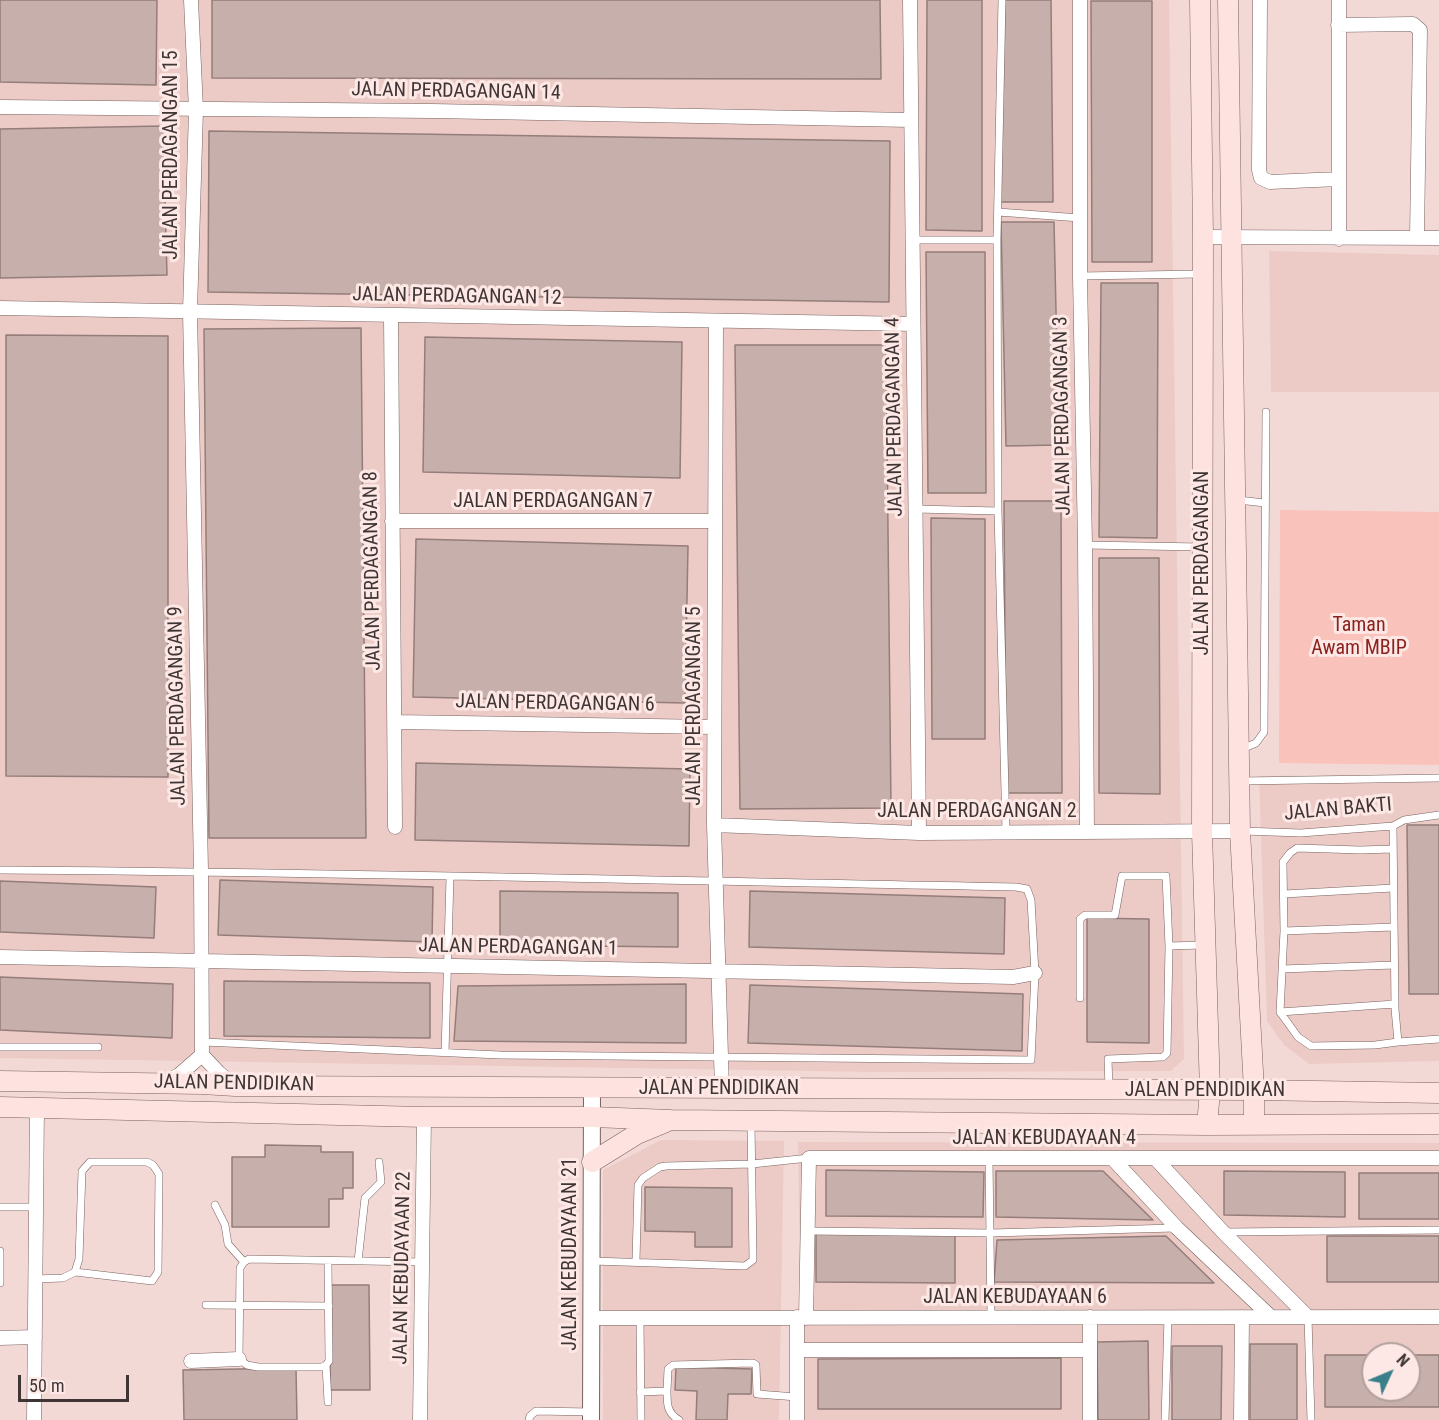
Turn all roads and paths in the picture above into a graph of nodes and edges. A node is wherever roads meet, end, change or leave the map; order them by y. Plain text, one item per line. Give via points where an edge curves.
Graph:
1 (191, 0) edge
2 (909, 0) edge
3 (1002, 0) edge
4 (1080, 0) edge
5 (1200, 0) edge
6 (1228, 0) edge
7 (1260, 0) edge
8 (1339, 0) edge
9 (1338, 25) junction
10 (0, 107) edge
11 (196, 110) junction
12 (911, 120) junction
13 (1339, 179) junction
14 (998, 212) junction
15 (1080, 218) junction
16 (1203, 237) junction
17 (1230, 238) junction
18 (1417, 238) junction
19 (1439, 238) edge
20 (1339, 239) junction
21 (912, 240) junction
22 (997, 240) junction
23 (1203, 274) junction
24 (1080, 276) junction
25 (0, 308) edge
26 (190, 311) junction
27 (391, 315) junction
28 (716, 322) junction
29 (913, 324) junction
30 (1266, 412) dead end
31 (1234, 500) junction
32 (1265, 503) junction
33 (915, 509) junction
34 (998, 511) junction
35 (392, 521) junction
36 (714, 521) junction
37 (1085, 545) junction
38 (1204, 547) junction
39 (394, 722) junction
40 (714, 727) junction
41 (1238, 751) junction
42 (1439, 778) edge
43 (1239, 781) junction
44 (1439, 816) edge
45 (714, 825) junction
46 (1393, 826) junction
47 (395, 827) dead end
48 (1086, 831) junction
49 (1240, 831) junction
50 (1006, 832) junction
51 (1202, 832) junction
52 (919, 833) junction
53 (1393, 849) junction
54 (0, 870) edge
55 (201, 871) junction
56 (450, 877) junction
57 (717, 882) junction
58 (1394, 888) junction
59 (1284, 894) junction
60 (1394, 927) junction
61 (1284, 931) junction
62 (1205, 945) junction
63 (1169, 946) junction
64 (0, 957) edge
65 (201, 961) junction
66 (1394, 965) junction
67 (448, 966) junction
68 (1282, 969) junction
69 (718, 971) junction
70 (1035, 973) junction
71 (1080, 998) dead end
72 (1395, 1004) junction
73 (1280, 1012) junction
74 (1208, 1038) junction
75 (1439, 1039) edge
76 (1398, 1042) junction
77 (0, 1047) edge
78 (98, 1047) dead end
79 (203, 1048) junction
80 (1251, 1052) junction
81 (446, 1053) junction
82 (720, 1057) junction
83 (0, 1081) edge
84 (164, 1083) junction
85 (235, 1086) junction
86 (592, 1088) junction
87 (722, 1089) junction
88 (1254, 1090) junction
89 (1109, 1091) junction
90 (1145, 1091) junction
91 (1210, 1091) junction
92 (1294, 1091) junction
93 (1439, 1093) edge
94 (0, 1107) edge
95 (37, 1107) junction
96 (424, 1117) junction
97 (592, 1117) junction
98 (671, 1120) junction
99 (751, 1120) junction
100 (1009, 1123) junction
101 (1254, 1124) junction
102 (1439, 1124) edge
103 (1207, 1125) junction
104 (1439, 1131) edge
105 (809, 1158) junction
106 (989, 1158) junction
107 (1112, 1158) junction
108 (1155, 1158) junction
109 (1439, 1158) edge
110 (379, 1162) dead end
111 (592, 1162) junction
112 (752, 1164) junction
113 (215, 1205) dead end
114 (35, 1206) junction
115 (0, 1207) edge
116 (1177, 1228) junction
117 (1439, 1230) edge
118 (808, 1231) junction
119 (1223, 1232) junction
120 (991, 1233) junction
121 (0, 1251) edge
122 (328, 1261) junction
123 (358, 1261) junction
124 (592, 1261) junction
125 (244, 1262) junction
126 (422, 1262) junction
127 (636, 1262) junction
128 (75, 1272) junction
129 (34, 1279) junction
130 (0, 1283) edge
131 (206, 1305) dead end
132 (239, 1305) junction
133 (329, 1306) junction
134 (990, 1317) junction
135 (1090, 1317) junction
136 (1168, 1317) junction
137 (1242, 1317) junction
138 (1271, 1317) junction
139 (1308, 1317) junction
140 (1439, 1317) edge
141 (591, 1318) junction
142 (640, 1318) junction
143 (802, 1318) junction
144 (35, 1337) junction
145 (0, 1338) edge
146 (797, 1350) junction
147 (1090, 1350) junction
148 (239, 1359) junction
149 (191, 1361) dead end
150 (326, 1365) junction
151 (667, 1391) junction
152 (640, 1392) junction
153 (797, 1397) junction
154 (328, 1402) dead end
155 (591, 1416) edge
156 (34, 1420) edge
157 (420, 1420) edge
158 (529, 1420) edge
159 (641, 1420) edge
160 (679, 1420) edge
161 (797, 1420) edge
162 (1090, 1420) edge
163 (1165, 1420) edge
164 (1241, 1420) edge
165 (1311, 1420) edge

1 - 11 street, JALAN PERDAGANGAN 15
2 - 12 street, JALAN PERDAGANGAN 4
3 - 14 lane
4 - 15 street, JALAN PERDAGANGAN 3
5 - 16 main road, JALAN PERDAGANGAN
6 - 17 main road, JALAN PERDAGANGAN
7 - 13 street via 1261,178 1270,182
8 - 9 street
9 - 13 street
9 - 18 street via 1413,24 1420,30
10 - 11 street, JALAN PERDAGANGAN 14
11 - 12 street, JALAN PERDAGANGAN 14
11 - 26 street, JALAN PERDAGANGAN 15
12 - 21 street, JALAN PERDAGANGAN 4
13 - 20 street
14 - 15 lane
14 - 22 lane
15 - 24 street, JALAN PERDAGANGAN 3
16 - 17 street
16 - 23 main road, JALAN PERDAGANGAN
17 - 20 street
17 - 31 main road, JALAN PERDAGANGAN
18 - 19 street
18 - 20 street
21 - 22 lane
21 - 29 street, JALAN PERDAGANGAN 4
22 - 34 lane
23 - 24 lane
23 - 38 main road, JALAN PERDAGANGAN
24 - 37 street, JALAN PERDAGANGAN 3
25 - 26 street, JALAN PERDAGANGAN 12
26 - 27 street, JALAN PERDAGANGAN 12
26 - 55 street, JALAN PERDAGANGAN 9
27 - 28 street, JALAN PERDAGANGAN 12
27 - 35 street, JALAN PERDAGANGAN 8
28 - 29 street, JALAN PERDAGANGAN 12
28 - 36 street, JALAN PERDAGANGAN 5
29 - 33 street, JALAN PERDAGANGAN 4
30 - 32 lane
31 - 32 lane
31 - 41 main road, JALAN PERDAGANGAN
32 - 41 lane via 1264,732 1256,743
33 - 34 lane
33 - 52 street, JALAN PERDAGANGAN 4
34 - 50 lane
35 - 36 street, JALAN PERDAGANGAN 7
35 - 39 street, JALAN PERDAGANGAN 8
36 - 40 street, JALAN PERDAGANGAN 5
37 - 38 lane
37 - 48 street, JALAN PERDAGANGAN 3
38 - 51 main road, JALAN PERDAGANGAN
39 - 40 street, JALAN PERDAGANGAN 6
39 - 47 street, JALAN PERDAGANGAN 8
40 - 45 street, JALAN PERDAGANGAN 5
41 - 43 main road, JALAN PERDAGANGAN
42 - 43 lane
43 - 49 main road, JALAN PERDAGANGAN
44 - 46 lane, JALAN BAKTI via 1404,820
45 - 52 street, JALAN PERDAGANGAN 2
45 - 57 street, JALAN PERDAGANGAN 5
46 - 49 lane, JALAN BAKTI via 1301,833
46 - 53 lane
48 - 50 street, JALAN PERDAGANGAN 2
48 - 51 street, JALAN PERDAGANGAN 2
49 - 51 street, JALAN PERDAGANGAN 2
49 - 80 main road, JALAN PERDAGANGAN
50 - 52 street, JALAN PERDAGANGAN 2
51 - 62 main road, JALAN PERDAGANGAN
53 - 58 lane
53 - 59 lane via 1297,848 1283,862
54 - 55 lane
55 - 56 lane
55 - 65 street, JALAN PERDAGANGAN 9
56 - 57 lane
56 - 67 lane
57 - 69 street, JALAN PERDAGANGAN 5
57 - 70 lane via 1027,889
58 - 59 lane
58 - 60 lane
59 - 61 lane
60 - 61 lane
60 - 66 lane
61 - 68 lane
62 - 63 lane
62 - 74 main road, JALAN PERDAGANGAN
63 - 71 lane via 1166,876 1122,876 1115,915 1086,915 1080,919
63 - 89 lane via 1167,1053 1162,1057 1108,1059
64 - 65 street, JALAN PERDAGANGAN 1
65 - 67 street, JALAN PERDAGANGAN 1
65 - 79 street, JALAN PERDAGANGAN 9
66 - 68 lane
66 - 72 lane
67 - 69 street, JALAN PERDAGANGAN 1
67 - 81 lane
68 - 73 lane
69 - 70 street, JALAN PERDAGANGAN 1 via 1013,977
69 - 82 street, JALAN PERDAGANGAN 5
70 - 82 lane via 1031,1060
72 - 73 lane
72 - 76 lane
73 - 76 lane via 1298,1037 1311,1046
74 - 90 main road via 1200,1077
74 - 91 main road, JALAN PERDAGANGAN
75 - 76 lane
77 - 78 lane
79 - 81 lane
79 - 84 street via 179,1075
79 - 85 street via 219,1073
80 - 88 main road, JALAN PERDAGANGAN
80 - 92 main road via 1270,1078
81 - 82 lane
82 - 87 street, JALAN PERDAGANGAN 5
83 - 84 main road, JALAN PENDIDIKAN
84 - 85 main road, JALAN PENDIDIKAN
85 - 86 main road, JALAN PENDIDIKAN
86 - 87 main road, JALAN PENDIDIKAN
86 - 97 street, JALAN KEBUDAYAAN 21
87 - 89 main road, JALAN PENDIDIKAN
88 - 91 main road, JALAN PENDIDIKAN
88 - 92 main road, JALAN PENDIDIKAN
88 - 101 main road, JALAN PERDAGANGAN
89 - 90 main road, JALAN PENDIDIKAN
90 - 91 main road, JALAN PENDIDIKAN
91 - 103 main road, JALAN PERDAGANGAN
92 - 93 main road, JALAN PENDIDIKAN
94 - 95 main road, JALAN PENDIDIKAN
95 - 96 main road, JALAN PENDIDIKAN
95 - 114 street
96 - 97 main road, JALAN PENDIDIKAN
96 - 126 street, JALAN KEBUDAYAAN 22
97 - 98 main road, JALAN PENDIDIKAN
97 - 111 street, JALAN KEBUDAYAAN 21
98 - 99 main road, JALAN PENDIDIKAN
98 - 111 main road via 638,1134
99 - 100 main road, JALAN PENDIDIKAN
99 - 112 lane
100 - 103 main road, JALAN PENDIDIKAN
100 - 104 main road, JALAN PENDIDIKAN via 1140,1136
101 - 102 main road, JALAN PENDIDIKAN
101 - 103 main road, JALAN PENDIDIKAN
105 - 106 street, JALAN KEBUDAYAAN 4
105 - 112 lane
105 - 118 street
106 - 107 street, JALAN KEBUDAYAAN 4
106 - 120 lane
107 - 108 street, JALAN KEBUDAYAAN 4
107 - 116 street
108 - 109 street, JALAN KEBUDAYAAN 4
108 - 119 street
110 - 123 lane via 381,1182 365,1198
111 - 124 street, JALAN KEBUDAYAAN 21
112 - 127 lane via 666,1166 643,1179 638,1185
112 - 127 lane via 750,1263 745,1266
113 - 125 lane via 225,1225 228,1244
114 - 115 lane
114 - 129 street
116 - 120 lane
116 - 138 street
117 - 119 lane
118 - 120 lane
118 - 143 street
119 - 139 street
120 - 134 lane
121 - 130 lane
122 - 123 lane
122 - 125 lane via 249,1258
122 - 133 lane
123 - 126 lane
124 - 127 lane
124 - 141 street, JALAN KEBUDAYAAN 21
125 - 132 lane via 240,1268
126 - 157 street, JALAN KEBUDAYAAN 22
128 - 128 lane via 85,1166 90,1162 153,1165 159,1174 156,1276 152,1281
128 - 129 lane via 63,1278
129 - 144 street
131 - 132 lane
132 - 133 lane
132 - 148 lane
133 - 150 lane
134 - 135 street, JALAN KEBUDAYAAN 6
134 - 143 street, JALAN KEBUDAYAAN 6
135 - 136 street, JALAN KEBUDAYAAN 6
135 - 147 street
136 - 137 street, JALAN KEBUDAYAAN 6
136 - 163 lane
137 - 138 street, JALAN KEBUDAYAAN 6
137 - 164 street
138 - 139 street, JALAN KEBUDAYAAN 6
139 - 140 street, JALAN KEBUDAYAAN 6
139 - 165 lane
141 - 142 street, JALAN KEBUDAYAAN 6
141 - 155 street, JALAN KEBUDAYAAN 21
142 - 143 street, JALAN KEBUDAYAAN 6
142 - 152 lane
143 - 146 street
144 - 145 street
144 - 156 street
146 - 147 street
146 - 153 street
147 - 162 street
148 - 149 street
148 - 150 lane via 258,1367
150 - 154 lane
151 - 152 lane
151 - 153 lane via 668,1369 673,1365 753,1363 757,1394
151 - 160 lane via 668,1407
152 - 159 lane
153 - 161 street
155 - 158 lane via 536,1411

